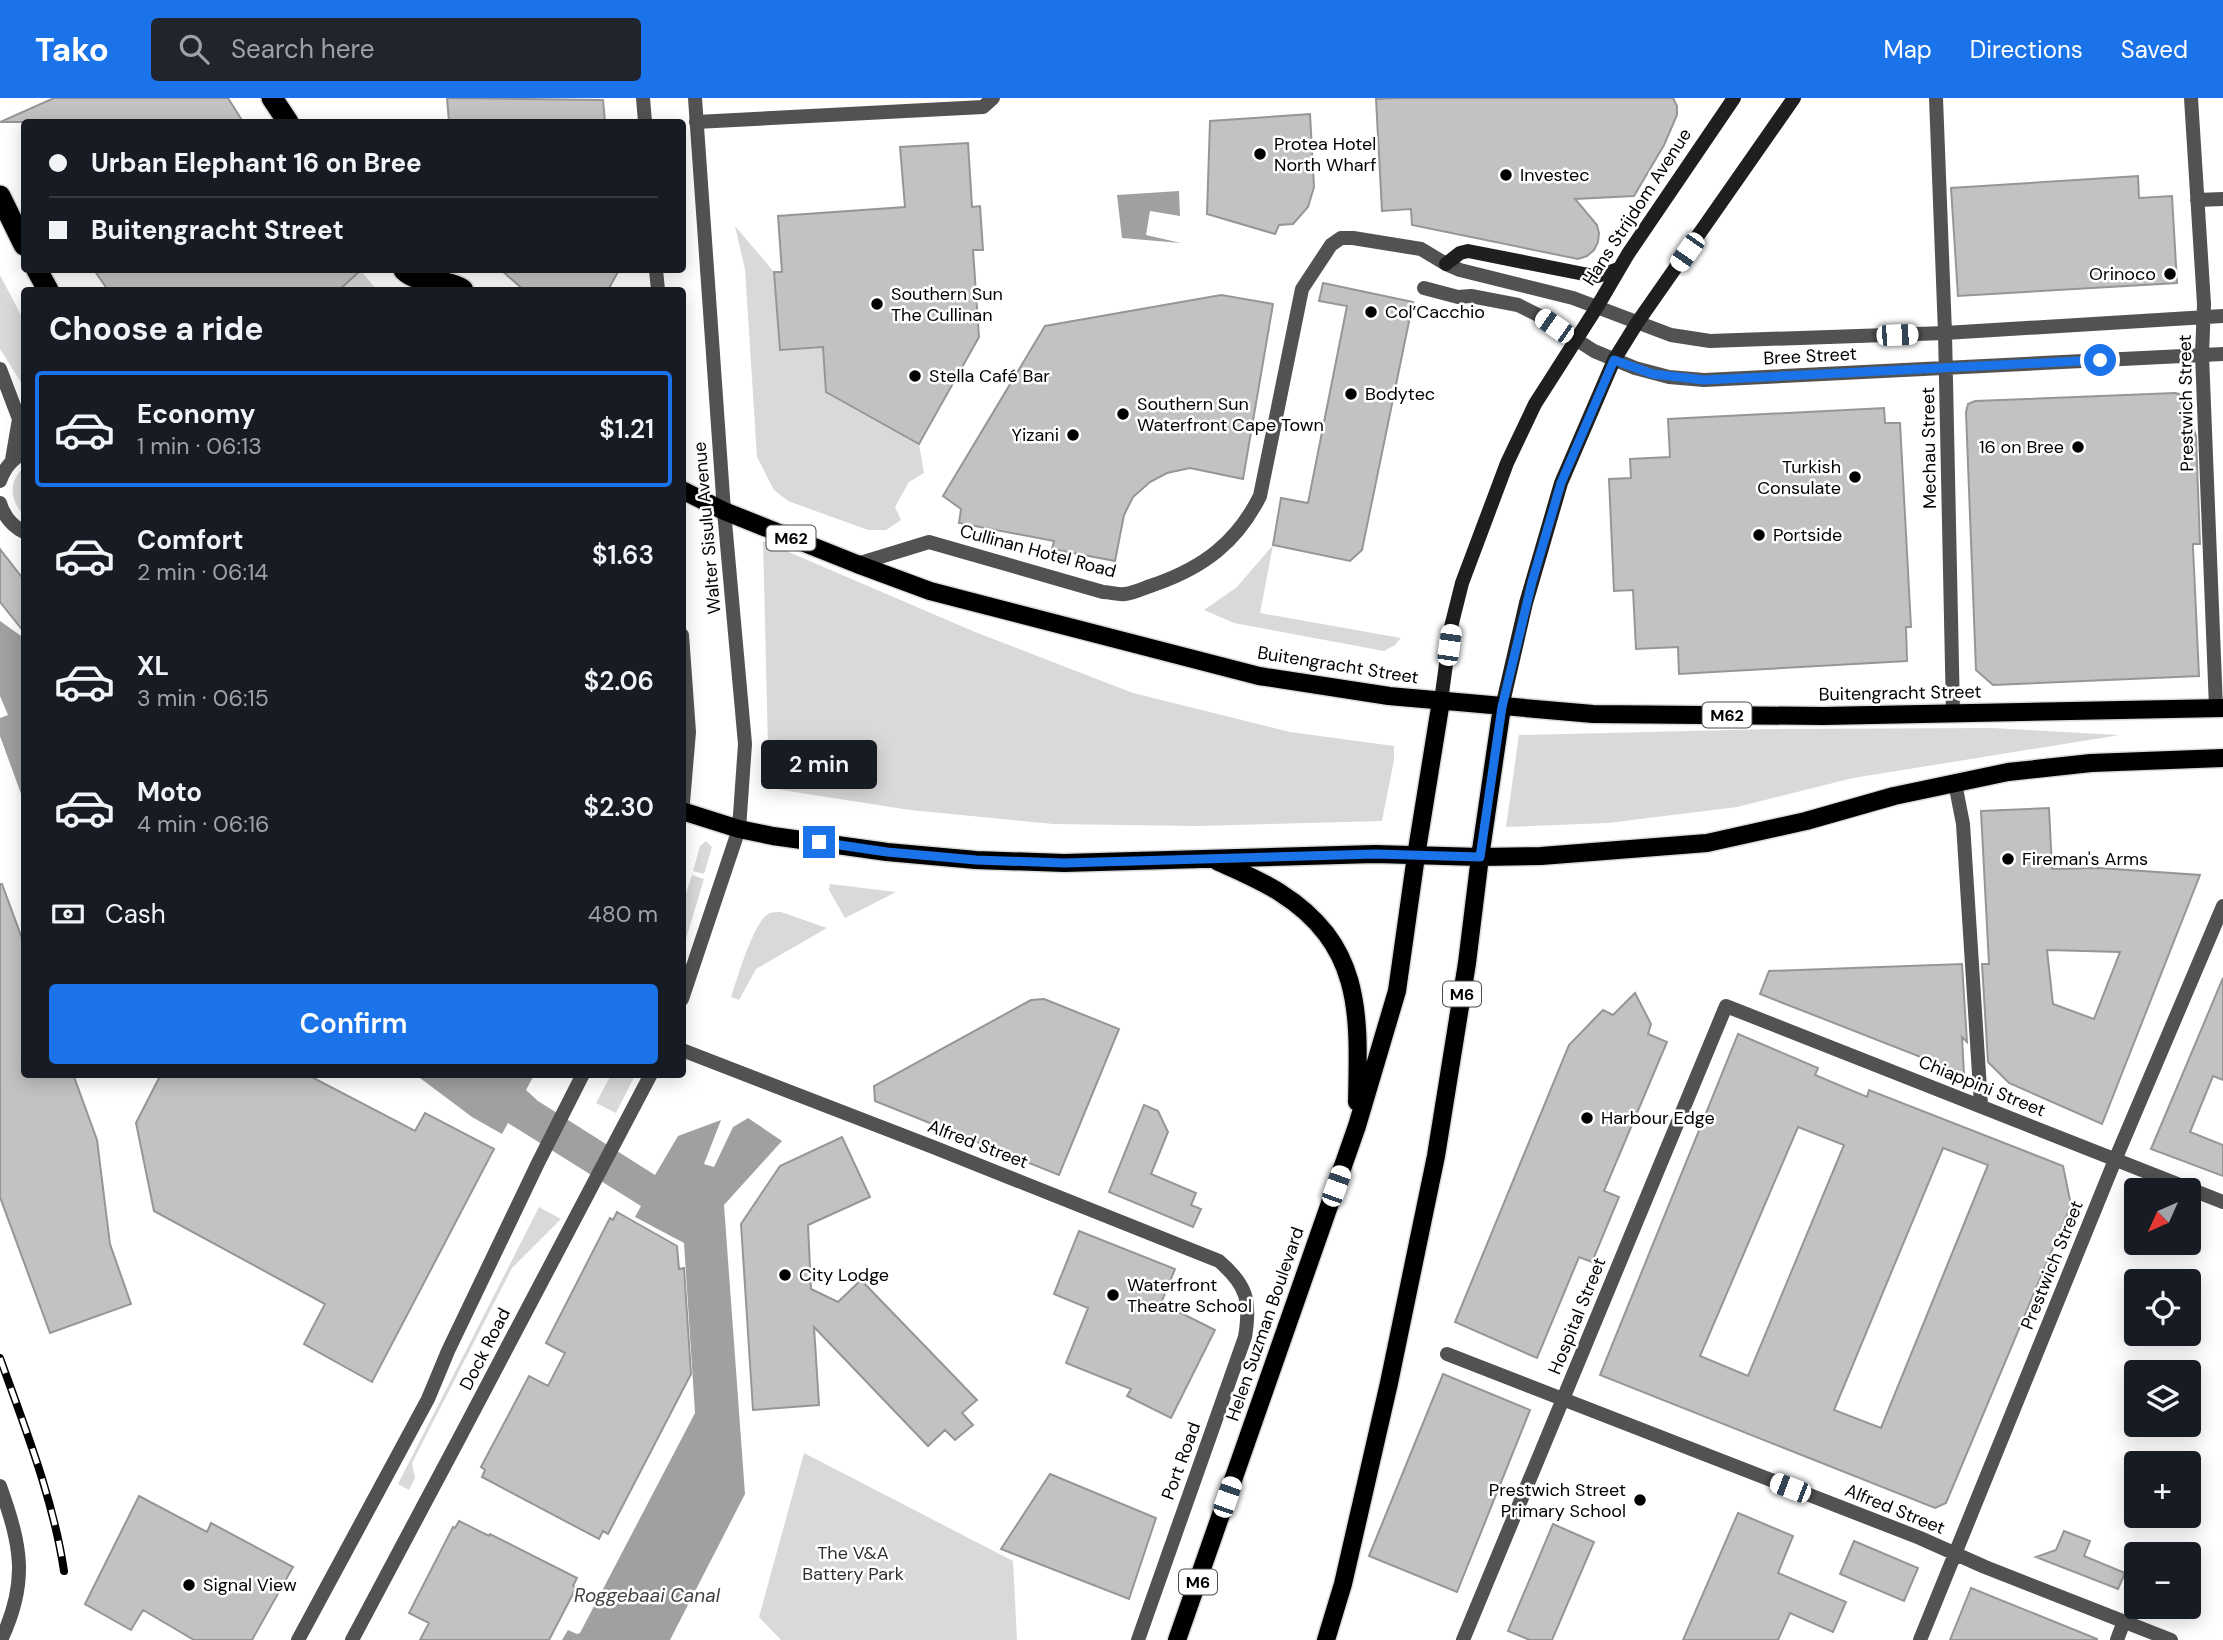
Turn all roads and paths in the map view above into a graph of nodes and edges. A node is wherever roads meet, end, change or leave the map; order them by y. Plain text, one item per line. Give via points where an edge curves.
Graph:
1 (272, 98) edge
2 (643, 98) edge
3 (695, 98) edge
4 (1734, 98) edge
5 (1794, 98) edge
6 (1936, 98) edge
7 (2191, 98) edge
8 (988, 102) edge
9 (286, 119) edge
10 (645, 119) edge
11 (696, 121) junction
12 (0, 196) edge
13 (2223, 199) edge
14 (2197, 201) junction
15 (21, 238) edge
16 (1421, 249) joint
17 (1446, 264) junction
18 (1618, 269) junction
19 (413, 279) edge
20 (458, 287) edge
21 (1424, 288) dead end
22 (1597, 307) junction
23 (2223, 316) edge
24 (2204, 317) junction
25 (1637, 323) junction
26 (1945, 333) junction
27 (1575, 340) junction
28 (2223, 354) edge
29 (2202, 355) junction
30 (1614, 360) junction
31 (1946, 368) junction
32 (0, 369) edge
33 (21, 402) edge
34 (18, 456) edge
35 (0, 481) edge
36 (686, 492) edge
37 (0, 503) edge
38 (724, 511) junction
39 (21, 532) edge
40 (857, 564) junction
41 (686, 690) edge
42 (1441, 701) junction
43 (1502, 707) junction
44 (2220, 708) edge
45 (1953, 713) junction
46 (2223, 758) edge
47 (686, 772) edge
48 (1955, 783) junction
49 (686, 813) edge
50 (739, 829) junction
51 (1416, 856) junction
52 (1480, 857) junction
53 (1214, 859) junction
54 (2223, 906) edge
55 (686, 987) edge
56 (1726, 1006) joint
57 (686, 1052) edge
58 (581, 1078) edge
59 (650, 1078) edge
60 (1981, 1105) junction
61 (1357, 1126) junction
62 (2115, 1160) junction
63 (2223, 1202) edge
64 (1246, 1293) joint
65 (1447, 1354) dead end
66 (1563, 1401) junction
67 (0, 1486) edge
68 (1956, 1554) junction
69 (2124, 1621) junction
70 (1, 1640) edge
71 (299, 1640) edge
72 (352, 1640) edge
73 (1138, 1640) edge
74 (1177, 1640) edge
75 (1326, 1640) edge
76 (1463, 1640) edge
77 (1920, 1640) edge
78 (2117, 1640) edge
79 (2171, 1640) edge

1 - 9 highway
2 - 10 street
3 - 11 street, Walter Sisulu Avenue
4 - 18 main road, Hans Strijdom Avenue
5 - 25 main road
6 - 26 street, Mechau Street
7 - 14 street, Prestwich Street
8 - 11 street
11 - 38 street, Walter Sisulu Avenue
12 - 15 highway
13 - 14 street
14 - 24 street, Prestwich Street
16 - 17 street, Bree Street
16 - 40 street, Cullinan Hotel Road via 1353,238 1341,239 1323,256 1302,289 1260,496 1230,540 1204,562 1176,577 1124,594 929,542
17 - 18 main road via 1468,251 1589,275
17 - 22 street, Bree Street
18 - 22 main road, Hans Strijdom Avenue
19 - 20 highway
21 - 27 street, Bree Street via 1518,306
22 - 25 street, Bree Street
22 - 27 main road, Hans Strijdom Avenue
23 - 24 street, Bree Street
24 - 26 street, Bree Street
24 - 29 street, Prestwich Street
25 - 26 street, Bree Street via 1671,335 1710,341
25 - 30 main road
26 - 31 street, Mechau Street
27 - 30 street, Bree Street
27 - 42 main road, Hans Strijdom Avenue via 1535,404 1476,543 1451,627
28 - 29 street, Bree Street
29 - 31 street, Bree Street
29 - 44 street, Prestwich Street
30 - 31 street, Bree Street via 1653,374 1704,380
30 - 43 main road via 1561,483
31 - 45 street, Mechau Street
32 - 33 street
32 - 34 street via 19,419
34 - 35 street
36 - 38 main road, Buitengracht Street
37 - 39 street
38 - 40 main road, Buitengracht Street / M62
38 - 50 street, Walter Sisulu Avenue via 745,744
40 - 42 main road, Buitengracht Street / M62 via 930,591 1259,676
41 - 47 street
42 - 43 main road, Buitengracht Street / M62
42 - 51 main road, Hans Strijdom Avenue / M6
43 - 45 main road, Buitengracht Street / M62 via 1593,714
43 - 52 main road, M6
44 - 45 main road, Buitengracht Street / M62
46 - 48 main road via 2091,764 2008,772
48 - 52 main road via 1706,843
48 - 60 street via 1963,824
49 - 50 main road
50 - 53 main road via 887,852 976,860
50 - 55 street
51 - 52 main road
51 - 53 main road
51 - 61 main road, Helen Suzman Boulevard / M6 via 1397,991
52 - 75 main road, M6 via 1436,1156 1389,1383
53 - 61 main road via 1296,904 1337,950 1348,974 1358,1020
54 - 62 street, Prestwich Street
56 - 60 street, Chiappini Street
56 - 66 street, Hospital Street
57 - 64 street, Alfred Street via 1219,1261
58 - 71 street, Dock Road via 428,1399
59 - 72 street, Dock Road
60 - 62 street, Chiappini Street
61 - 74 main road, Helen Suzman Boulevard / M6
62 - 63 street, Chiappini Street
62 - 68 street, Prestwich Street
64 - 73 street, Port Road via 1249,1316 1245,1337
65 - 66 street, Alfred Street
66 - 68 street, Alfred Street
66 - 76 street, Hospital Street
67 - 70 street via 19,1550 16,1596
68 - 69 street, Alfred Street
68 - 77 street, Prestwich Street
69 - 78 street
69 - 79 street, Alfred Street

